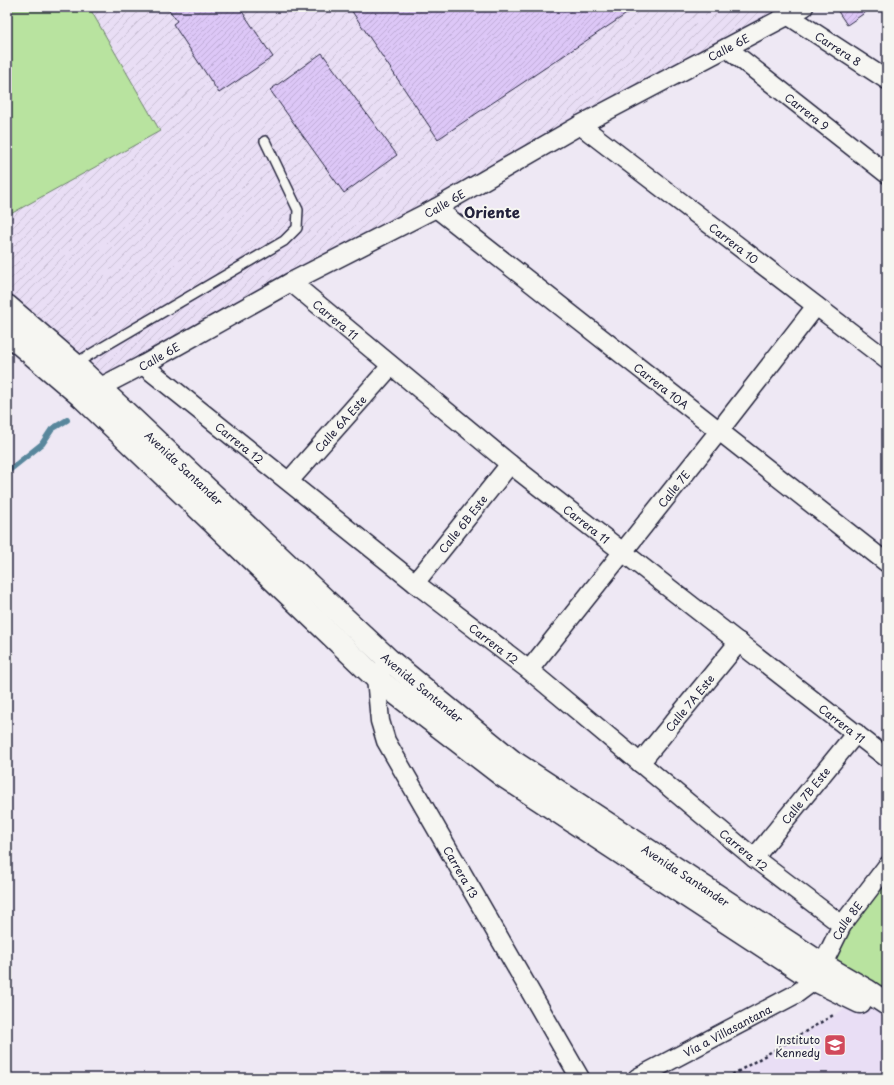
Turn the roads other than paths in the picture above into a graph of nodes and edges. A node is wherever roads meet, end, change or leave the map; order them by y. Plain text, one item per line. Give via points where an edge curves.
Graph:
1 (797, 11) edge
2 (727, 48) junction
3 (887, 80) edge
4 (580, 126) junction
5 (265, 141) dead end
6 (887, 174) edge
7 (436, 208) junction
8 (291, 282) junction
9 (7, 306) edge
10 (816, 306) junction
11 (7, 333) edge
12 (887, 360) edge
13 (143, 365) junction
14 (391, 366) junction
15 (65, 369) junction
16 (91, 392) junction
17 (719, 432) junction
18 (510, 464) junction
19 (289, 481) junction
20 (624, 552) junction
21 (887, 563) edge
22 (415, 583) junction
23 (739, 642) junction
24 (389, 660) junction
25 (528, 670) junction
26 (376, 678) junction
27 (856, 733) junction
28 (887, 758) edge
29 (640, 763) junction
30 (754, 858) junction
31 (887, 866) edge
32 (842, 925) junction
33 (819, 972) junction
34 (887, 1004) edge
35 (887, 1012) edge
36 (580, 1078) edge
37 (637, 1078) edge

1 - 2 street, Calle 6E
1 - 3 street, Carrera 8
2 - 4 street, Calle 6E
2 - 6 street, Carrera 9
4 - 7 street, Calle 6E
4 - 10 street, Carrera 10
5 - 15 lane via 298,210 296,228 284,241
7 - 8 street, Calle 6E
7 - 17 street, Carrera 10A
8 - 13 street, Calle 6E
8 - 14 street, Carrera 11
9 - 15 street, Avenida Santander
10 - 12 street, Carrera 10
10 - 17 street, Calle 7E
11 - 15 street, Avenida Santander
13 - 16 street, Calle 6E
13 - 19 street, Carrera 12
14 - 18 street, Carrera 11
14 - 19 street, Calle 6A Este
15 - 16 street, Avenida Santander
16 - 24 street, Avenida Santander
16 - 26 street, Avenida Santander
17 - 20 street, Calle 7E
17 - 21 street, Carrera 10A
18 - 20 street, Carrera 11
18 - 22 street, Calle 6B Este
19 - 22 street, Carrera 12
20 - 23 street, Carrera 11
20 - 25 street, Calle 7E
22 - 25 street, Carrera 12
23 - 27 street, Carrera 11
23 - 29 street, Calle 7A Este
24 - 26 street
24 - 33 street, Avenida Santander via 512,761
25 - 29 street, Carrera 12
26 - 33 street, Avenida Santander via 502,775
26 - 36 street, Carrera 13 via 380,721 386,741
27 - 28 street, Carrera 11
27 - 30 street, Calle 7B Este
29 - 30 street, Carrera 12
30 - 32 street, Carrera 12
31 - 32 street, Calle 8E
32 - 33 street, Calle 8E
33 - 34 street, Avenida Santander via 866,990
33 - 35 street, Avenida Santander via 858,1001
33 - 37 street, Vía a Villasantana via 796,994

